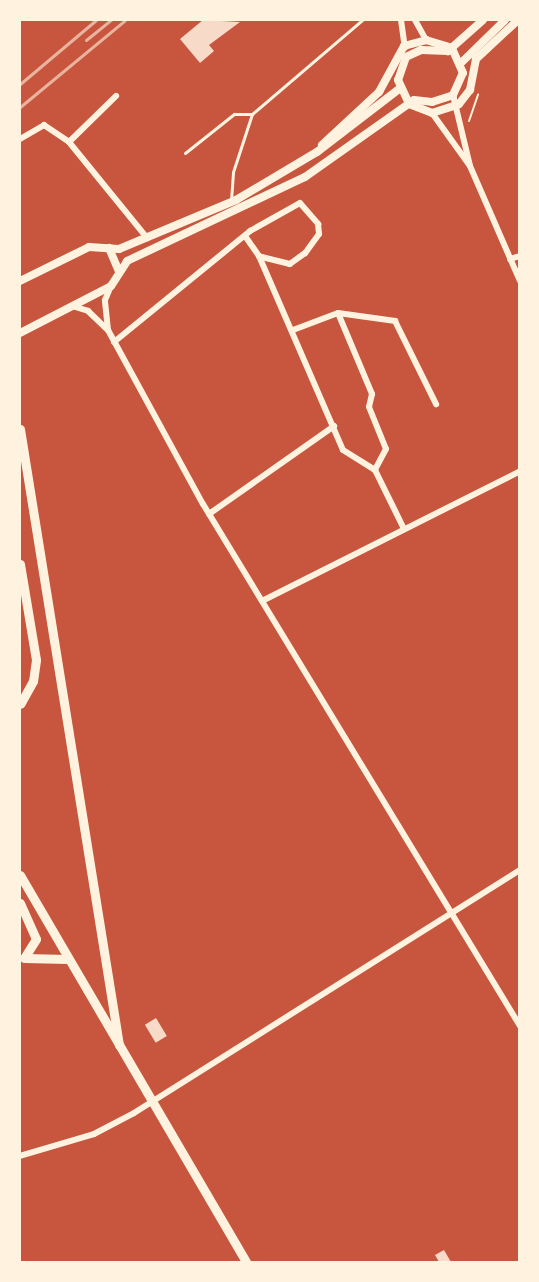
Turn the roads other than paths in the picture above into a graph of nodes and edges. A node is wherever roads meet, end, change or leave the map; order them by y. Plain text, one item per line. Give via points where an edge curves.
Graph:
1 (362, 20) edge
2 (401, 20) edge
3 (415, 20) edge
4 (483, 20) edge
5 (505, 20) edge
6 (518, 20) edge
7 (426, 40) junction
8 (404, 46) junction
9 (452, 48) junction
10 (406, 57) junction
11 (462, 62) junction
12 (399, 89) junction
13 (453, 95) junction
14 (116, 96) dead end
15 (409, 104) junction
16 (453, 108) junction
17 (432, 113) junction
18 (252, 114) junction
19 (20, 139) edge
20 (69, 142) junction
21 (316, 152) junction
22 (185, 153) dead end
23 (470, 166) junction
24 (231, 202) junction
25 (245, 236) junction
26 (147, 238) junction
27 (109, 248) junction
28 (259, 256) junction
29 (519, 256) edge
30 (510, 259) junction
31 (119, 271) junction
32 (20, 281) edge
33 (519, 281) edge
34 (111, 286) junction
35 (72, 306) junction
36 (338, 313) junction
37 (108, 330) junction
38 (293, 330) junction
39 (20, 333) edge
40 (114, 342) junction
41 (436, 404) dead end
42 (334, 426) junction
43 (20, 429) edge
44 (375, 470) junction
45 (519, 471) edge
46 (209, 514) junction
47 (404, 529) junction
48 (20, 564) edge
49 (262, 601) junction
50 (20, 704) edge
51 (519, 870) edge
52 (20, 875) edge
53 (20, 903) edge
54 (452, 915) junction
55 (22, 959) edge
56 (68, 959) junction
57 (519, 1026) edge
58 (119, 1045) junction
59 (151, 1100) junction
60 (20, 1156) edge
61 (246, 1263) edge

1 - 18 lane
2 - 8 street
3 - 7 street
4 - 9 main road
5 - 11 main road
6 - 16 main road via 476,59 470,90
7 - 8 main road
7 - 9 main road
8 - 10 street
8 - 21 main road via 379,92
9 - 10 main road
9 - 11 main road
10 - 12 main road
11 - 13 main road via 462,79
12 - 15 main road
12 - 21 main road
13 - 15 main road
13 - 16 street
14 - 20 street
15 - 17 main road
15 - 31 main road via 282,191 134,258
16 - 17 main road
16 - 23 street
17 - 23 street
18 - 22 lane via 234,114
18 - 24 lane via 233,172
19 - 20 street via 44,125
20 - 26 street
21 - 24 main road
23 - 30 street
24 - 26 main road
25 - 28 street
25 - 28 street via 295,202 318,224 319,234 291,264
25 - 40 street
26 - 27 main road
27 - 31 main road
27 - 32 main road via 88,247
28 - 38 street
29 - 30 street
30 - 33 street
31 - 34 main road
34 - 35 main road
34 - 37 street via 105,300
35 - 37 street via 88,311
35 - 39 main road
36 - 38 street
36 - 41 street via 395,321
36 - 44 street via 372,394 369,407 386,449
37 - 40 street
38 - 42 street
40 - 46 street
42 - 44 street via 343,450
42 - 46 street
43 - 58 main road
44 - 47 street
45 - 47 street
46 - 49 street
47 - 49 street
48 - 50 main road via 36,660 33,681
49 - 54 street
51 - 54 street
52 - 56 main road
53 - 55 main road via 36,939
54 - 57 street
54 - 59 street
55 - 56 main road
56 - 58 main road
58 - 59 main road
59 - 60 street via 94,1134
59 - 61 main road

